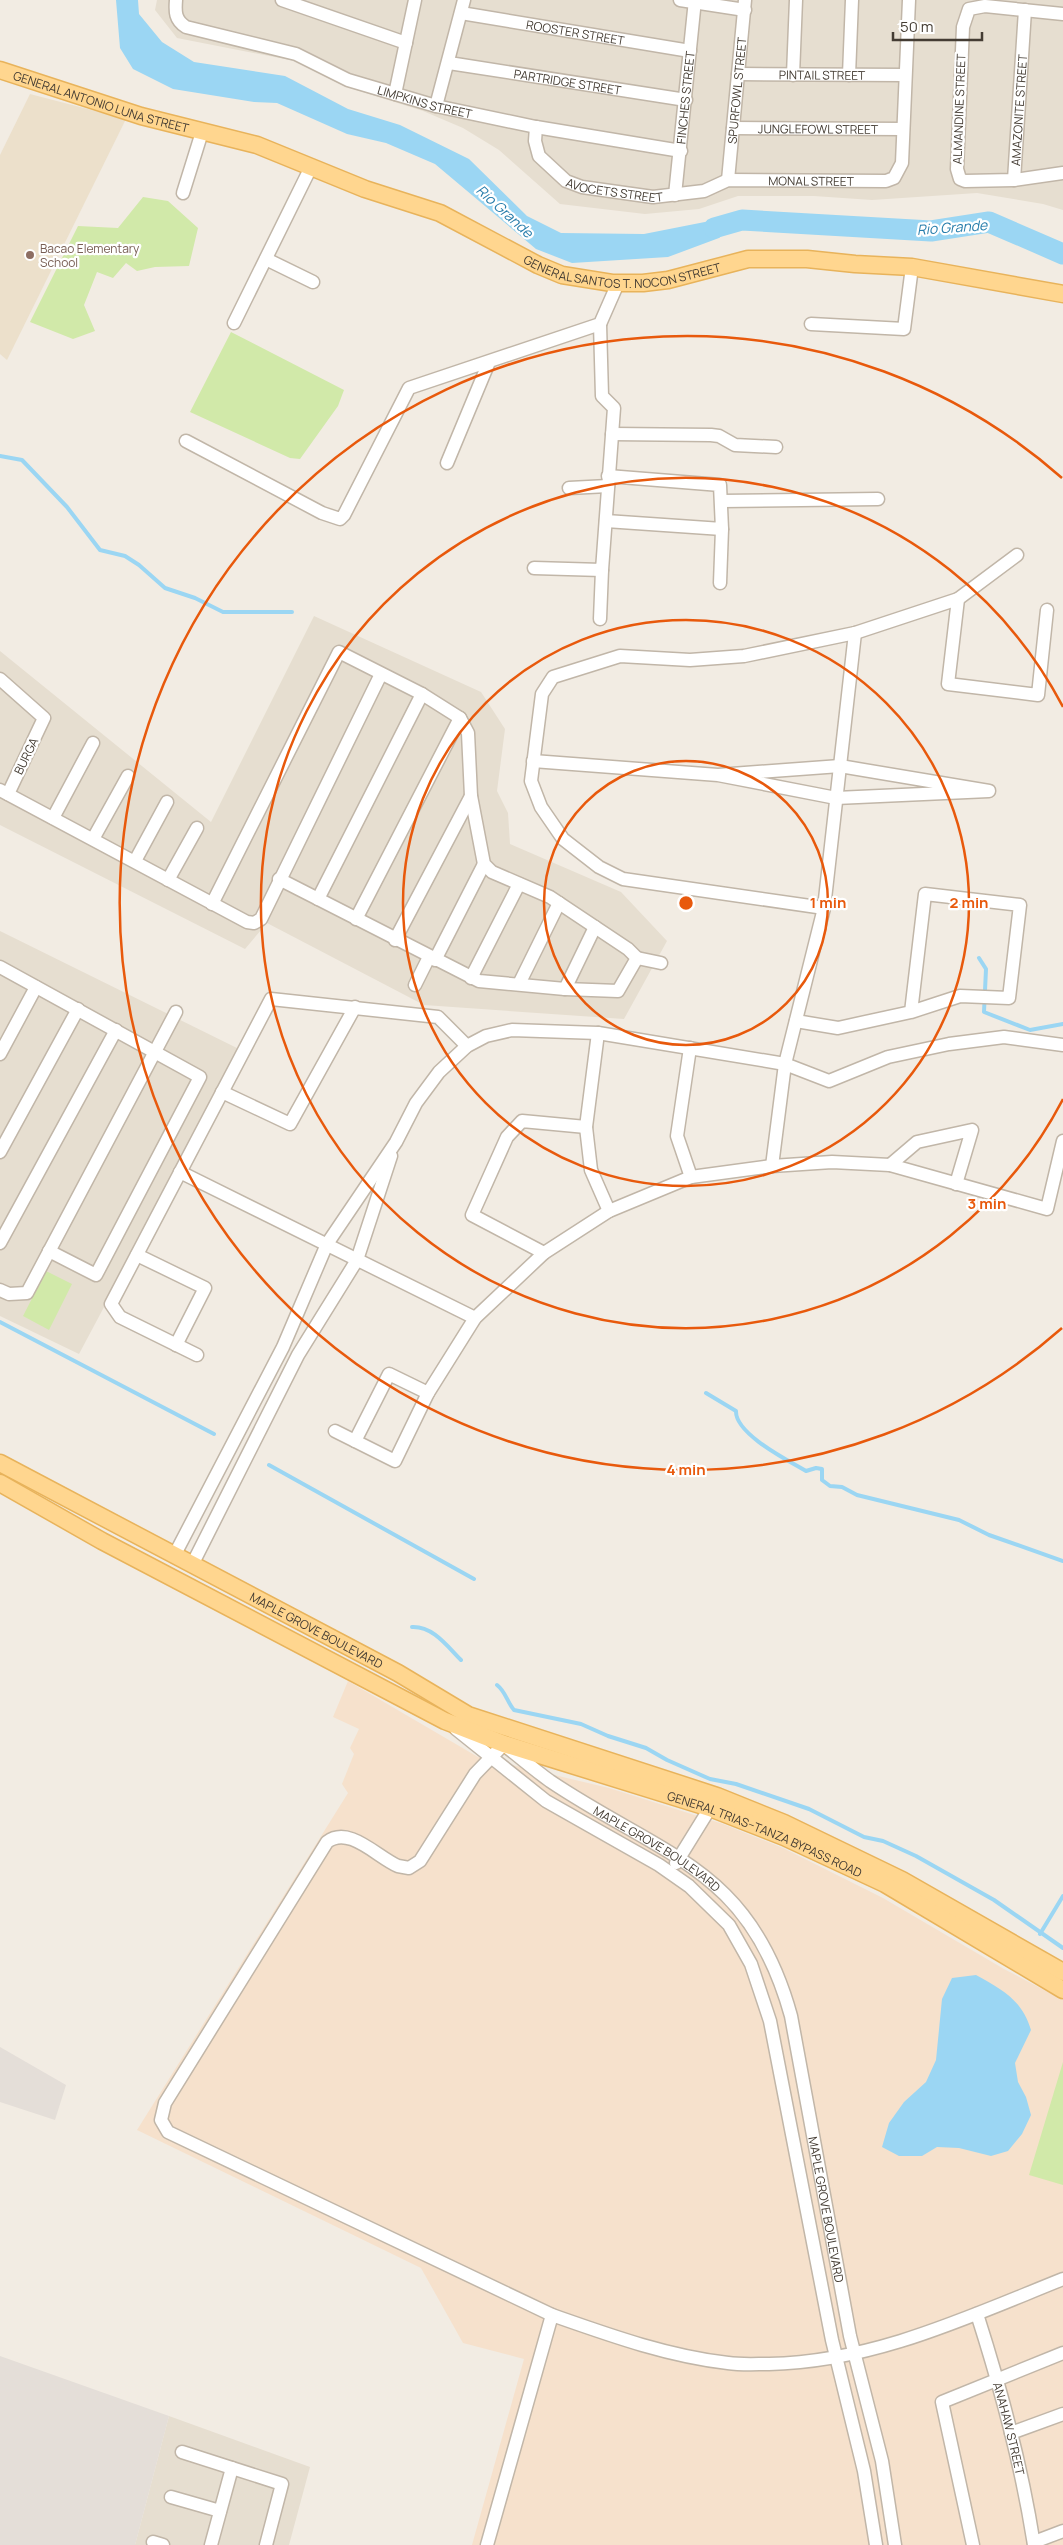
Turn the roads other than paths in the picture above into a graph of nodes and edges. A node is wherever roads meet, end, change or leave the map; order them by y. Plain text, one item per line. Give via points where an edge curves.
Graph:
1 (176, 0) edge
2 (282, 0) edge
3 (415, 0) edge
4 (464, 0) edge
5 (680, 0) edge
6 (796, 0) edge
7 (852, 0) edge
8 (909, 0) edge
9 (695, 1) edge
10 (745, 5) edge
11 (1025, 10) junction
12 (461, 13) junction
13 (1063, 14) edge
14 (406, 43) junction
15 (690, 51) junction
16 (449, 63) junction
17 (0, 70) edge
18 (738, 74) junction
19 (904, 74) junction
20 (793, 75) junction
21 (849, 75) junction
22 (395, 94) junction
23 (686, 100) junction
24 (436, 106) junction
25 (536, 127) junction
26 (733, 128) junction
27 (903, 130) junction
28 (202, 132) junction
29 (681, 151) junction
30 (311, 167) junction
31 (1063, 173) edge
32 (728, 180) junction
33 (1014, 180) junction
34 (183, 193) dead end
35 (675, 195) junction
36 (266, 258) junction
37 (912, 266) junction
38 (313, 282) dead end
39 (618, 283) junction
40 (1063, 294) edge
41 (234, 323) dead end
42 (600, 324) junction
43 (812, 324) dead end
44 (489, 362) junction
45 (612, 434) junction
46 (186, 441) dead end
47 (776, 448) dead end
48 (448, 463) dead end
49 (608, 481) junction
50 (568, 488) dead end
51 (878, 498) dead end
52 (722, 501) junction
53 (606, 521) junction
54 (722, 529) junction
55 (1016, 555) dead end
56 (534, 568) dead end
57 (602, 570) junction
58 (720, 583) dead end
59 (958, 599) junction
60 (1047, 610) dead end
61 (600, 619) dead end
62 (854, 633) junction
63 (381, 674) junction
64 (0, 679) edge
65 (422, 694) junction
66 (460, 718) junction
67 (93, 743) dead end
68 (533, 760) junction
69 (840, 766) junction
70 (718, 775) junction
71 (128, 776) dead end
72 (4, 792) edge
73 (472, 796) junction
74 (836, 798) junction
75 (168, 802) dead end
76 (53, 818) junction
77 (197, 828) dead end
78 (93, 839) junction
79 (134, 861) junction
80 (484, 864) junction
81 (168, 880) junction
82 (279, 880) junction
83 (519, 884) junction
84 (318, 899) junction
85 (559, 903) junction
86 (212, 904) junction
87 (824, 908) junction
88 (356, 919) junction
89 (595, 927) junction
90 (395, 940) junction
91 (637, 958) junction
92 (432, 959) junction
93 (661, 963) dead end
94 (1, 970) edge
95 (471, 978) junction
96 (519, 984) junction
97 (415, 985) dead end
98 (36, 987) junction
99 (565, 989) junction
100 (355, 1007) junction
101 (78, 1009) junction
102 (176, 1012) dead end
103 (911, 1012) junction
104 (796, 1021) junction
105 (116, 1030) junction
106 (598, 1033) junction
107 (1063, 1045) edge
108 (467, 1046) junction
109 (690, 1048) junction
110 (156, 1051) junction
111 (0, 1054) edge
112 (785, 1064) junction
113 (222, 1092) junction
114 (586, 1127) junction
115 (1063, 1141) edge
116 (396, 1142) junction
117 (0, 1152) edge
118 (890, 1165) junction
119 (772, 1166) junction
120 (180, 1172) junction
121 (691, 1177) junction
122 (956, 1184) junction
123 (609, 1211) junction
124 (0, 1243) edge
125 (327, 1244) junction
126 (50, 1251) junction
127 (544, 1253) junction
128 (137, 1255) junction
129 (357, 1260) junction
130 (0, 1290) edge
131 (475, 1318) junction
132 (176, 1344) junction
133 (283, 1348) junction
134 (197, 1355) dead end
135 (298, 1356) junction
136 (428, 1393) junction
137 (335, 1431) dead end
138 (355, 1441) junction
139 (0, 1463) edge
140 (0, 1483) edge
141 (174, 1556) junction
142 (192, 1565) junction
143 (468, 1715) junction
144 (445, 1721) junction
145 (504, 1744) junction
146 (491, 1757) junction
147 (710, 1808) junction
148 (680, 1857) junction
149 (670, 1872) junction
150 (1063, 1972) edge
151 (1063, 1990) edge
152 (1063, 2279) edge
153 (977, 2314) junction
154 (552, 2316) junction
155 (854, 2353) junction
156 (1063, 2353) edge
157 (836, 2358) junction
158 (998, 2380) junction
159 (1062, 2419) edge
160 (1011, 2433) junction
161 (182, 2452) dead end
162 (232, 2468) junction
163 (171, 2497) dead end
164 (220, 2511) junction
165 (1063, 2531) edge
166 (1034, 2543) edge
167 (211, 2545) edge
168 (266, 2545) edge
169 (487, 2545) edge
170 (876, 2545) edge
171 (895, 2545) edge
172 (973, 2545) edge

1 - 22 street, LIMPKINS STREET via 179,23 194,30 296,54 348,80
2 - 14 street
3 - 14 street
4 - 12 street
5 - 9 street
6 - 20 street
7 - 21 street
8 - 19 street
9 - 10 street
9 - 15 street, FINCHES STREET
10 - 18 street, SPURFOWL STREET
11 - 13 street
11 - 33 street, AMAZONITE STREET
11 - 33 street, ALMANDINE STREET via 985,6 969,9 962,27 957,169 960,180
12 - 15 street, ROOSTER STREET
12 - 16 street
14 - 22 street
15 - 23 street, FINCHES STREET
16 - 23 street, PARTRIDGE STREET
16 - 24 street
17 - 28 main road, GENERAL ANTONIO LUNA STREET via 141,116
18 - 20 street, PINTAIL STREET
18 - 26 street, SPURFOWL STREET
19 - 21 street, PINTAIL STREET
19 - 27 street
20 - 21 street, PINTAIL STREET
22 - 24 street, LIMPKINS STREET
23 - 29 street, FINCHES STREET
24 - 25 street, LIMPKINS STREET
25 - 29 street, LIMPKINS STREET
25 - 35 street, AVOCETS STREET via 539,156 570,184 653,197
26 - 27 street, JUNGLEFOWL STREET
26 - 32 street, SPURFOWL STREET
27 - 32 street, MONAL STREET via 902,164 894,178 876,182
28 - 30 main road, GENERAL SANTOS T. NOCON STREET via 257,145
28 - 34 street
29 - 35 street, FINCHES STREET
30 - 36 street
30 - 39 main road, GENERAL SANTOS T. NOCON STREET via 365,189 440,213 538,266 562,275
31 - 33 street
32 - 35 street, AVOCETS STREET via 704,191
36 - 38 street
36 - 41 street
37 - 39 main road, GENERAL SANTOS T. NOCON STREET via 807,259 748,259 668,280
37 - 40 main road, GENERAL SANTOS T. NOCON STREET
37 - 43 street via 904,329
39 - 42 street
42 - 44 street
42 - 45 street via 602,396 614,408
44 - 46 street via 409,388 340,519 322,513
44 - 48 street
45 - 47 street via 711,435 735,445
45 - 49 street
49 - 50 street
49 - 52 street via 717,484
49 - 53 street
51 - 52 street
52 - 54 street
53 - 54 street
53 - 57 street
54 - 58 street
55 - 59 street
56 - 57 street
57 - 61 street
59 - 60 street via 948,684 1038,695
59 - 62 street
62 - 68 street via 744,656 690,660 620,656 553,677 542,694
62 - 69 street
63 - 65 street
63 - 82 street
63 - 86 street via 338,652
64 - 72 street, BURGA via 44,718
65 - 66 street
65 - 84 street
66 - 73 street via 468,733
66 - 88 street
67 - 76 street
68 - 70 street
68 - 87 street via 531,781 540,807 563,839 599,867 623,878
69 - 70 street
69 - 74 street
69 - 74 street via 989,792
70 - 74 street
71 - 78 street
72 - 76 street
73 - 80 street
73 - 90 street
74 - 87 street
75 - 79 street
76 - 78 street
77 - 81 street
78 - 79 street
79 - 81 street
80 - 83 street via 492,872
80 - 92 street
81 - 86 street
82 - 84 street
82 - 86 street via 261,919 254,923
83 - 85 street
83 - 95 street
84 - 88 street
85 - 89 street
85 - 96 street
87 - 104 street
88 - 90 street
89 - 91 street
89 - 99 street
90 - 92 street
91 - 93 street
91 - 99 street via 618,991
92 - 95 street
92 - 97 street
94 - 98 street
95 - 96 street
96 - 99 street
98 - 101 street
98 - 111 street
100 - 108 street via 438,1017
100 - 113 street via 271,999
100 - 113 street via 290,1124
101 - 105 street
101 - 117 street
102 - 110 street
103 - 103 street via 960,996 1009,998 1020,905 925,894
103 - 104 street via 838,1028
104 - 112 street
105 - 110 street
105 - 124 street
106 - 108 street via 512,1030 486,1036
106 - 109 street
106 - 114 street
107 - 112 street via 1004,1037 949,1044 888,1057 829,1081
108 - 116 street via 433,1080
109 - 112 street
109 - 121 street via 677,1136
110 - 126 street
110 - 126 street via 200,1077 96,1275
112 - 119 street
113 - 120 street
114 - 123 street via 591,1170
114 - 127 street via 522,1121 507,1136 472,1214
115 - 122 street via 1046,1209
116 - 125 street
116 - 129 street
118 - 119 street via 832,1162
118 - 122 street
118 - 122 street via 917,1142 972,1130
119 - 121 street
120 - 125 street
120 - 128 street
121 - 123 street
123 - 127 street
125 - 129 street
125 - 133 street
126 - 130 street via 27,1293 9,1294
127 - 131 street
128 - 132 street via 111,1304 120,1317
128 - 132 street via 205,1288
129 - 131 street
129 - 135 street
131 - 136 street
132 - 134 street
133 - 135 street
133 - 141 street
135 - 142 street
136 - 138 street via 389,1374
136 - 138 street via 395,1461
137 - 138 street
139 - 141 main road, MAPLE GROVE BOULEVARD
140 - 144 main road, MAPLE GROVE BOULEVARD via 102,1542
141 - 142 main road, MAPLE GROVE BOULEVARD
142 - 143 main road, MAPLE GROVE BOULEVARD via 398,1673
143 - 145 street, MAPLE GROVE BOULEVARD
143 - 150 main road, GENERAL TRIAS–TANZA BYPASS ROAD via 717,1796 784,1823 902,1880
144 - 145 main road, GENERAL TRIAS–TANZA BYPASS ROAD
144 - 146 street, MAPLE GROVE BOULEVARD
145 - 146 street
145 - 147 main road, GENERAL TRIAS–TANZA BYPASS ROAD
145 - 148 street, MAPLE GROVE BOULEVARD via 550,1781
146 - 149 street, MAPLE GROVE BOULEVARD via 546,1800
146 - 154 street via 474,1774 423,1857 412,1867 394,1864 347,1836 336,1836 327,1842 168,2098 161,2120 168,2132 179,2139
147 - 148 street
147 - 151 main road, GENERAL TRIAS–TANZA BYPASS ROAD via 784,1837 885,1884
148 - 149 street
148 - 155 street, MAPLE GROVE BOULEVARD via 741,1910 767,1950 782,1984 792,2016
149 - 157 street, MAPLE GROVE BOULEVARD via 728,1925 760,1986 770,2020
152 - 153 street
153 - 155 street via 922,2336
153 - 158 street, ANAHAW STREET
154 - 157 street via 671,2353 729,2364
154 - 169 street
155 - 157 street
155 - 171 street, MAPLE GROVE BOULEVARD via 882,2461
156 - 158 street
157 - 170 street, MAPLE GROVE BOULEVARD via 864,2471
158 - 160 street, ANAHAW STREET
158 - 172 street via 942,2402
159 - 160 street
160 - 166 street, ANAHAW STREET
161 - 162 street
162 - 164 street
162 - 168 street via 282,2484
163 - 164 street
164 - 167 street
165 - 166 street

